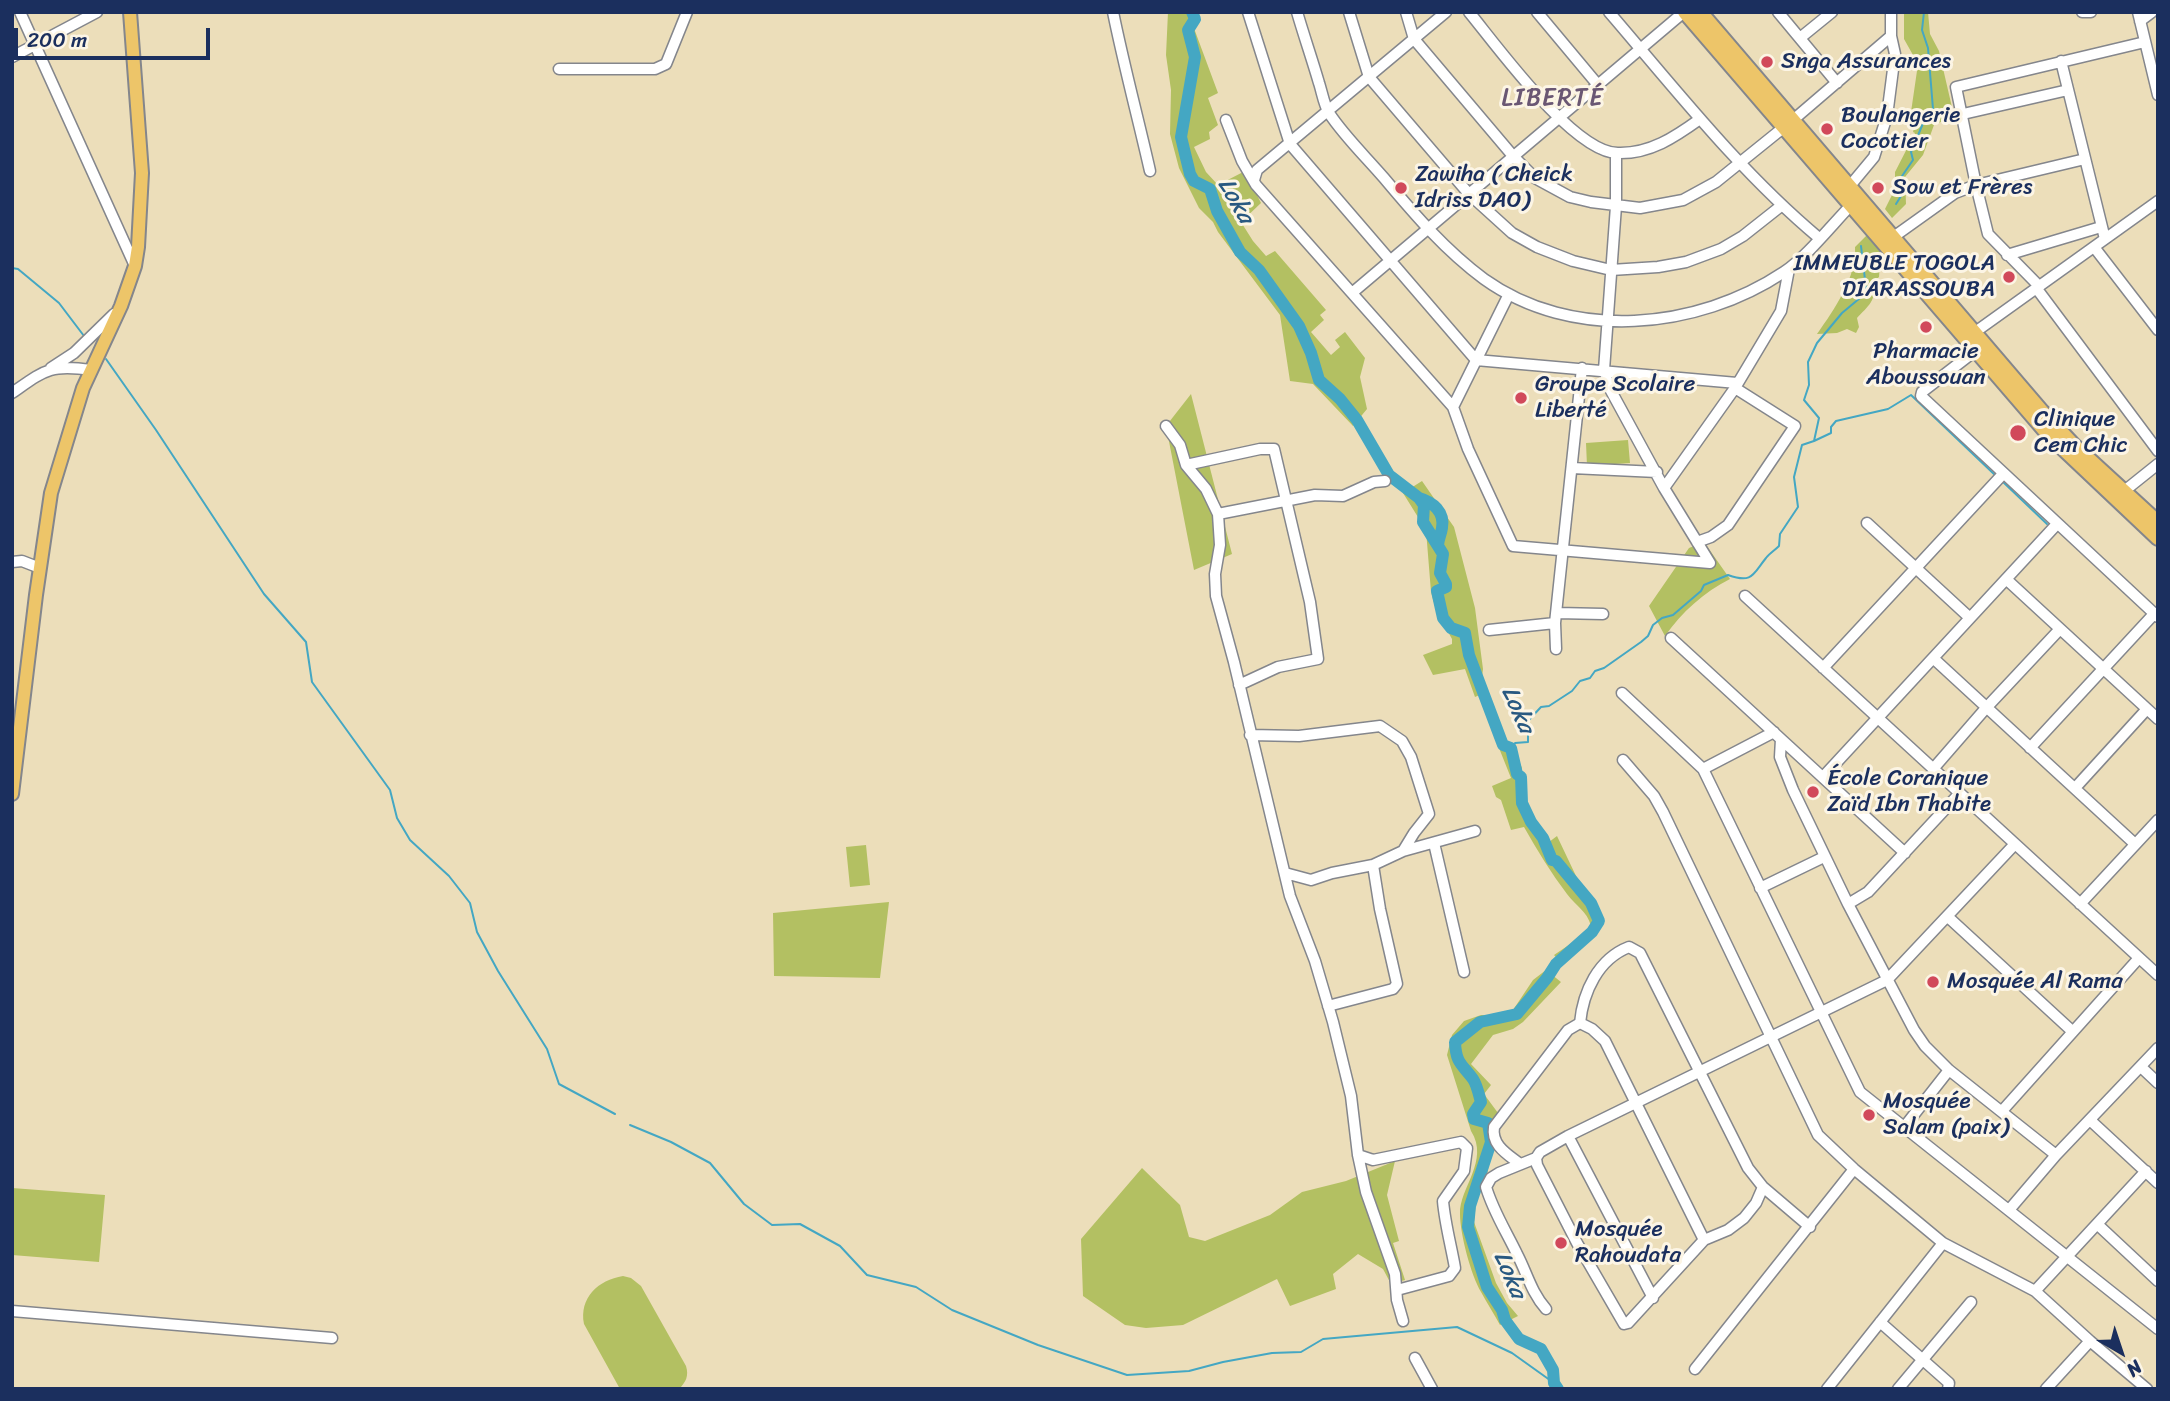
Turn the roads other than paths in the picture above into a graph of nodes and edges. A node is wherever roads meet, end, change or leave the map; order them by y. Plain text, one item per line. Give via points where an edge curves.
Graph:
1 (20, 12) edge
2 (97, 12) edge
3 (130, 12) edge
4 (687, 12) edge
5 (1113, 12) edge
6 (1248, 12) edge
7 (1297, 12) edge
8 (1349, 12) edge
9 (1406, 12) edge
10 (1446, 12) edge
11 (1469, 12) edge
12 (1537, 12) edge
13 (1609, 12) edge
14 (1684, 12) edge
15 (1700, 12) edge
16 (1779, 12) edge
17 (1832, 12) edge
18 (1891, 12) edge
19 (2082, 12) edge
20 (2091, 12) edge
21 (2152, 12) edge
22 (2139, 17) edge
23 (1891, 36) junction
24 (1800, 38) junction
25 (1414, 39) junction
26 (2145, 42) junction
27 (35, 45) junction
28 (1640, 49) junction
29 (12, 57) edge
30 (2062, 61) junction
31 (559, 69) dead end
32 (1369, 76) junction
33 (1837, 83) junction
34 (1598, 85) junction
35 (2068, 90) junction
36 (2158, 95) edge
37 (1328, 111) junction
38 (1963, 114) junction
39 (1558, 118) junction
40 (1700, 119) junction
41 (1226, 120) dead end
42 (1788, 124) junction
43 (1290, 144) junction
44 (1616, 154) junction
45 (1513, 156) junction
46 (2085, 159) junction
47 (1740, 164) junction
48 (1150, 172) dead end
49 (1254, 180) junction
50 (1976, 185) junction
51 (1469, 194) junction
52 (1852, 197) junction
53 (1616, 206) junction
54 (1781, 206) junction
55 (2156, 206) edge
56 (2101, 227) junction
57 (1427, 229) junction
58 (1819, 238) junction
59 (1892, 238) junction
60 (2105, 239) junction
61 (2094, 247) junction
62 (2007, 255) junction
63 (1390, 261) junction
64 (135, 266) junction
65 (1789, 269) junction
66 (1611, 270) junction
67 (2038, 287) junction
68 (1352, 293) junction
69 (1509, 294) junction
70 (121, 306) junction
71 (1608, 322) junction
72 (2158, 330) edge
73 (1970, 336) junction
74 (1975, 351) junction
75 (1476, 360) junction
76 (51, 368) junction
77 (1582, 368) junction
78 (90, 370) junction
79 (1604, 370) junction
80 (1736, 386) junction
81 (12, 393) edge
82 (1453, 407) junction
83 (1166, 425) dead end
84 (2158, 451) edge
85 (2158, 464) edge
86 (1186, 465) junction
87 (1572, 468) junction
88 (1657, 472) junction
89 (2003, 474) junction
90 (1385, 481) dead end
91 (1664, 488) junction
92 (2123, 492) junction
93 (1284, 500) junction
94 (1218, 514) junction
95 (1867, 523) dead end
96 (2158, 523) edge
97 (2057, 524) junction
98 (2158, 538) edge
99 (1697, 542) junction
100 (1563, 551) junction
101 (12, 562) edge
102 (40, 568) junction
103 (1916, 568) junction
104 (2006, 579) junction
105 (1745, 596) dead end
106 (1603, 614) dead end
107 (2156, 615) edge
108 (1556, 618) junction
109 (1970, 618) junction
110 (2060, 629) junction
111 (1489, 630) dead end
112 (1671, 638) dead end
113 (1556, 649) dead end
114 (1933, 658) junction
115 (1824, 668) junction
116 (2104, 669) junction
117 (1239, 685) junction
118 (1622, 693) dead end
119 (17, 705) edge
120 (1986, 708) junction
121 (2147, 709) junction
122 (1878, 718) junction
123 (2158, 719) edge
124 (1250, 736) junction
125 (1777, 736) junction
126 (2031, 748) junction
127 (1623, 760) dead end
128 (1703, 769) junction
129 (1933, 769) junction
130 (1823, 778) junction
131 (2075, 788) junction
132 (1960, 793) junction
133 (12, 794) edge
134 (2158, 820) edge
135 (1475, 831) dead end
136 (1434, 842) junction
137 (2015, 844) junction
138 (2135, 844) junction
139 (1403, 851) junction
140 (1905, 853) junction
141 (1824, 857) junction
142 (1373, 865) junction
143 (1285, 873) junction
144 (1760, 888) junction
145 (1847, 904) junction
146 (2080, 904) junction
147 (1948, 917) junction
148 (2139, 958) junction
149 (1464, 972) dead end
150 (2158, 975) edge
151 (1887, 980) junction
152 (1328, 1006) junction
153 (1820, 1012) junction
154 (1580, 1023) junction
155 (2071, 1031) junction
156 (1771, 1036) junction
157 (2158, 1048) edge
158 (2141, 1067) junction
159 (1949, 1070) junction
160 (1700, 1072) junction
161 (2158, 1083) edge
162 (1637, 1102) junction
163 (2002, 1111) junction
164 (2091, 1121) junction
165 (1905, 1126) junction
166 (1568, 1136) junction
167 (1358, 1155) junction
168 (2056, 1155) junction
169 (1536, 1158) junction
170 (1520, 1164) junction
171 (1854, 1169) junction
172 (2146, 1171) junction
173 (2158, 1183) edge
174 (1763, 1187) junction
175 (2008, 1210) junction
176 (2097, 1224) junction
177 (1810, 1227) junction
178 (1704, 1240) junction
179 (1942, 1243) junction
180 (2067, 1257) junction
181 (2158, 1281) edge
182 (1396, 1290) junction
183 (2035, 1291) junction
184 (1653, 1298) junction
185 (1971, 1302) dead end
186 (1546, 1308) dead end
187 (12, 1311) edge
188 (1403, 1321) dead end
189 (1880, 1322) junction
190 (2158, 1329) edge
191 (332, 1338) dead end
192 (2090, 1341) junction
193 (1415, 1358) dead end
194 (1923, 1359) junction
195 (1695, 1369) dead end
196 (2146, 1388) edge
197 (1432, 1389) edge
198 (1827, 1389) edge
199 (1898, 1389) edge
200 (1948, 1389) edge
201 (2046, 1389) edge

1 - 27 street
2 - 27 street
3 - 64 main road via 143,192
4 - 31 street via 666,64 655,69
5 - 48 street
6 - 43 street
7 - 37 street
8 - 32 street
9 - 25 street
10 - 25 street
11 - 39 street
12 - 34 street
13 - 28 street
14 - 28 street
14 - 42 highway
15 - 42 highway
16 - 24 street
17 - 24 street
18 - 23 street
19 - 20 street
21 - 22 street
22 - 26 street
23 - 33 street
23 - 52 street via 1895,54 1888,116 1874,157
24 - 33 street
25 - 32 street
25 - 45 street
26 - 30 street
26 - 36 street
27 - 29 street
27 - 64 street
28 - 34 street
28 - 40 street
30 - 35 street
30 - 38 street via 1957,85
32 - 37 street
32 - 51 street
33 - 42 street
34 - 39 street
35 - 38 street
35 - 46 street
37 - 43 street
37 - 57 street
38 - 50 street
39 - 44 street via 1592,144
39 - 45 street
40 - 44 street via 1660,145
40 - 47 street
41 - 49 street
42 - 47 street
42 - 52 highway
43 - 49 street via 1257,170
43 - 63 street
44 - 53 street
45 - 51 street
45 - 53 street via 1550,188
46 - 50 street
46 - 56 street
47 - 53 street via 1683,200 1640,208
47 - 54 street
49 - 68 street
50 - 59 street via 1946,198
50 - 62 street via 1988,234
51 - 57 street
51 - 66 street via 1512,233 1537,247
52 - 58 street
52 - 59 highway
52 - 73 highway
53 - 66 street
54 - 58 street
54 - 66 street via 1743,236 1704,256 1658,267
55 - 60 street
56 - 60 street
56 - 62 street
57 - 63 street
57 - 69 street via 1475,272
58 - 65 street
59 - 73 highway
60 - 61 street
61 - 67 street
61 - 72 street
62 - 67 street
63 - 68 street
63 - 75 street
64 - 70 main road
65 - 71 street via 1719,304 1679,317
65 - 80 street via 1781,311
66 - 71 street
67 - 73 street
67 - 84 street
68 - 82 street
69 - 71 street via 1575,317
69 - 75 street
70 - 76 street via 89,340
70 - 78 main road
71 - 79 street
73 - 74 highway
73 - 92 highway
74 - 89 street via 1921,396
74 - 98 highway via 2057,445
75 - 77 street
75 - 82 street
76 - 78 street
76 - 81 street
77 - 79 street
77 - 87 street
78 - 102 main road via 51,493
79 - 80 street
79 - 88 street
80 - 91 street
80 - 99 street via 1795,426 1728,524
82 - 100 street via 1513,546
83 - 86 street via 1180,445
85 - 92 street
86 - 93 street via 1274,449
86 - 94 street via 1206,489
87 - 88 street
87 - 100 street
88 - 91 street
89 - 97 street
89 - 103 street
90 - 93 street via 1343,496
91 - 99 street
92 - 96 highway
93 - 94 street
93 - 117 street via 1310,602 1318,659 1278,667
94 - 117 street via 1216,596
95 - 103 street
97 - 104 street
97 - 107 street
99 - 100 street via 1710,563
100 - 108 street
101 - 102 street
102 - 119 main road
103 - 109 street
103 - 115 street
104 - 109 street
104 - 110 street
105 - 115 street
106 - 108 street
107 - 116 street
108 - 111 street
108 - 113 street
109 - 114 street
110 - 116 street
110 - 120 street
112 - 125 street
114 - 120 street
114 - 122 street
115 - 122 street
116 - 121 street
116 - 126 street
117 - 124 street
118 - 128 street
119 - 133 main road
120 - 126 street
120 - 129 street
121 - 123 street
121 - 131 street
122 - 129 street
122 - 130 street
124 - 139 street via 1299,736 1380,726 1402,741 1412,757 1429,814
124 - 143 street
125 - 128 street
125 - 130 street
125 - 141 street via 1780,757
126 - 131 street
127 - 156 street via 1663,812
128 - 144 street
129 - 132 street
130 - 140 street
131 - 138 street
132 - 137 street
132 - 140 street
134 - 138 street
135 - 136 street
136 - 139 street
136 - 149 street
137 - 146 street
137 - 147 street
138 - 146 street
139 - 142 street
140 - 145 street via 1868,892
141 - 144 street
141 - 145 street
142 - 143 street via 1311,880
142 - 152 street via 1397,984 1393,989
143 - 152 street
144 - 153 street
145 - 151 street
146 - 148 street
147 - 151 street
147 - 155 street
148 - 150 street
148 - 155 street
151 - 153 street
151 - 159 street via 1919,1038
152 - 167 street via 1351,1097
153 - 156 street
153 - 165 street via 1860,1092
154 - 160 street via 1587,990 1601,968 1629,947 1640,953
154 - 162 street via 1605,1041
154 - 170 street via 1568,1030 1494,1127 1497,1144
155 - 163 street
156 - 160 street
156 - 171 street via 1816,1131
157 - 158 street
158 - 161 street
158 - 164 street
159 - 163 street
159 - 165 street
160 - 162 street
160 - 174 street via 1748,1168
162 - 166 street
162 - 178 street
163 - 168 street
164 - 168 street
164 - 172 street
165 - 175 street
166 - 169 street
166 - 184 street
167 - 182 street
167 - 182 street via 1373,1160 1461,1142 1467,1147 1464,1171 1443,1201 1455,1268 1449,1276
168 - 175 street
169 - 170 street
169 - 184 street via 1620,1320 1629,1323
170 - 186 street via 1491,1178 1486,1188 1536,1297
171 - 177 street
171 - 179 street
172 - 173 street
172 - 176 street
174 - 177 street
174 - 178 street via 1744,1217
175 - 180 street
176 - 180 street
176 - 181 street
177 - 195 street
178 - 184 street
179 - 183 street
179 - 189 street
180 - 183 street
180 - 190 street
182 - 188 street
183 - 192 street
185 - 194 street
187 - 191 street
189 - 194 street
189 - 198 street
192 - 196 street
192 - 201 street
193 - 197 street
194 - 199 street
194 - 200 street via 1949,1383

